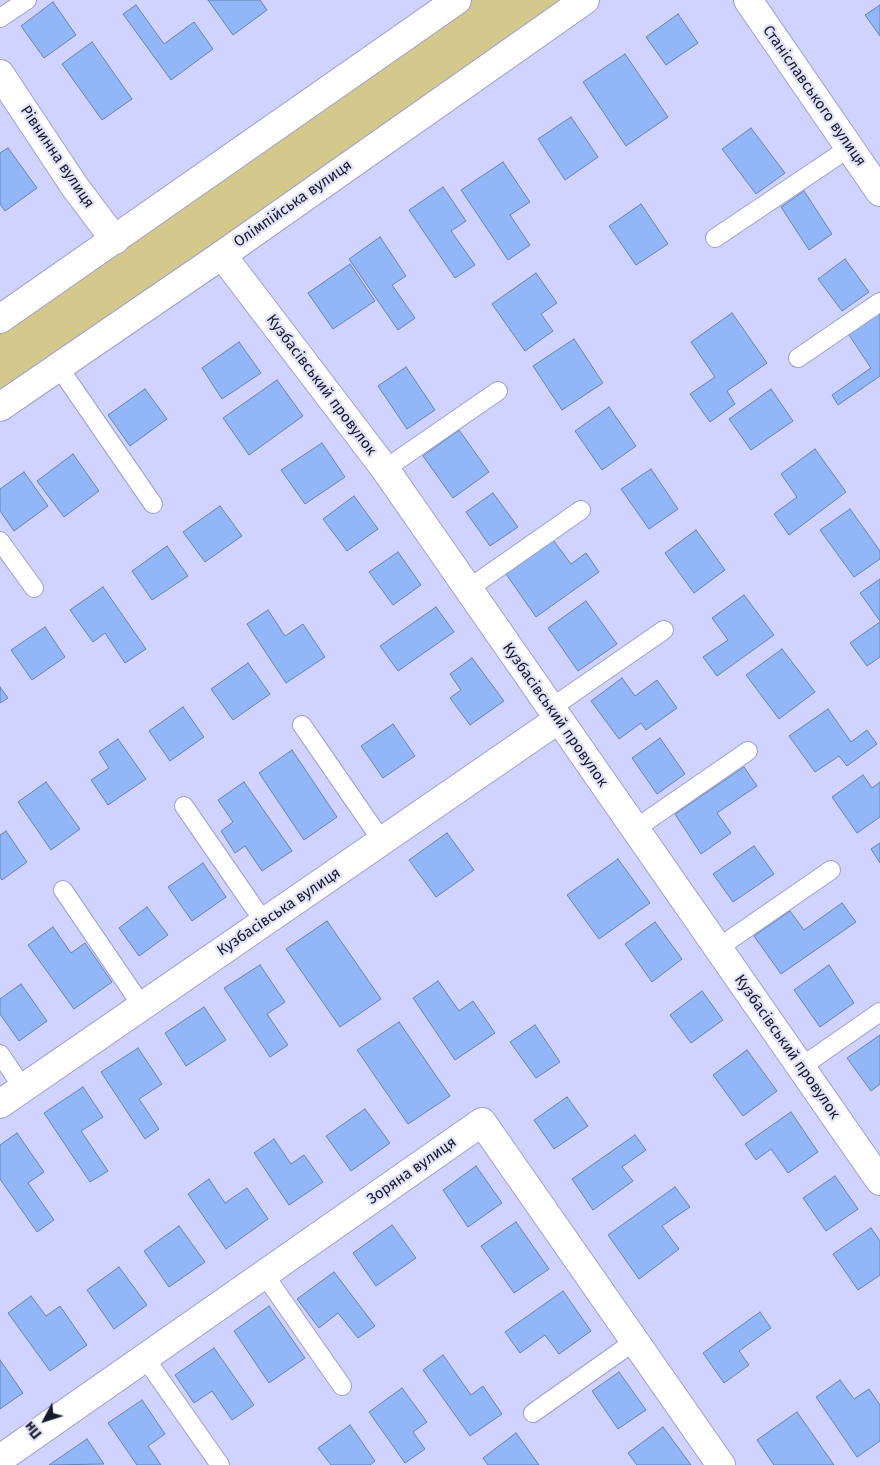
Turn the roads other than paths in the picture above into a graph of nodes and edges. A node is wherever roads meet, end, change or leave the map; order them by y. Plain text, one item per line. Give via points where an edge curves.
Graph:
1 (27, 0) edge
2 (457, 0) edge
3 (585, 0) edge
4 (748, 0) edge
5 (0, 18) edge
6 (0, 74) edge
7 (849, 148) junction
8 (880, 192) edge
9 (715, 238) dead end
10 (115, 240) junction
11 (222, 255) junction
12 (880, 302) edge
13 (0, 319) edge
14 (798, 358) dead end
15 (58, 366) junction
16 (498, 391) dead end
17 (0, 407) edge
18 (385, 469) junction
19 (153, 504) dead end
20 (581, 510) dead end
21 (0, 541) edge
22 (34, 588) dead end
23 (468, 589) junction
24 (664, 630) dead end
25 (555, 714) junction
26 (302, 725) dead end
27 (748, 751) dead end
28 (184, 806) dead end
29 (635, 829) junction
30 (382, 841) junction
31 (831, 870) dead end
32 (63, 890) dead end
33 (264, 922) junction
34 (718, 948) junction
35 (142, 1006) junction
36 (880, 1012) edge
37 (0, 1054) edge
38 (801, 1067) junction
39 (23, 1088) junction
40 (0, 1104) edge
41 (880, 1181) edge
42 (264, 1274) junction
43 (635, 1342) junction
44 (145, 1358) junction
45 (342, 1386) dead end
46 (533, 1412) dead end
47 (0, 1459) edge
48 (220, 1465) edge
49 (721, 1465) edge

1 - 5 lane
2 - 10 street
3 - 11 street, Олімпійська вулиця
4 - 7 street, Станіславського вулиця
6 - 10 street, Рівнинна вулиця via 75,187
7 - 8 street, Станіславського вулиця
7 - 9 lane
10 - 13 street
11 - 15 street, Олімпійська вулиця
11 - 18 street, Кузбасівський провулок
12 - 14 lane
15 - 17 street, Олімпійська вулиця
15 - 19 lane
16 - 18 lane
18 - 23 street, Кузбасівський провулок
20 - 23 lane
21 - 22 lane
23 - 25 street, Кузбасівський провулок
24 - 25 lane
25 - 29 street, Кузбасівський провулок
25 - 30 street, Кузбасівська вулиця
26 - 30 lane
27 - 29 lane
28 - 33 lane
29 - 34 street, Кузбасівський провулок
30 - 33 street, Кузбасівська вулиця
31 - 34 lane
32 - 35 lane
33 - 35 street, Кузбасівська вулиця
34 - 38 street, Кузбасівський провулок
35 - 39 street, Кузбасівська вулиця
36 - 38 lane
37 - 39 lane
38 - 41 street, Кузбасівський провулок
39 - 40 street, Кузбасівська вулиця
42 - 43 street, Зоряна вулиця via 482,1122
42 - 44 street, Зоряна вулиця
42 - 45 lane
43 - 46 lane
43 - 49 street, Зоряна вулиця
44 - 47 street, Зоряна вулиця
44 - 48 lane

